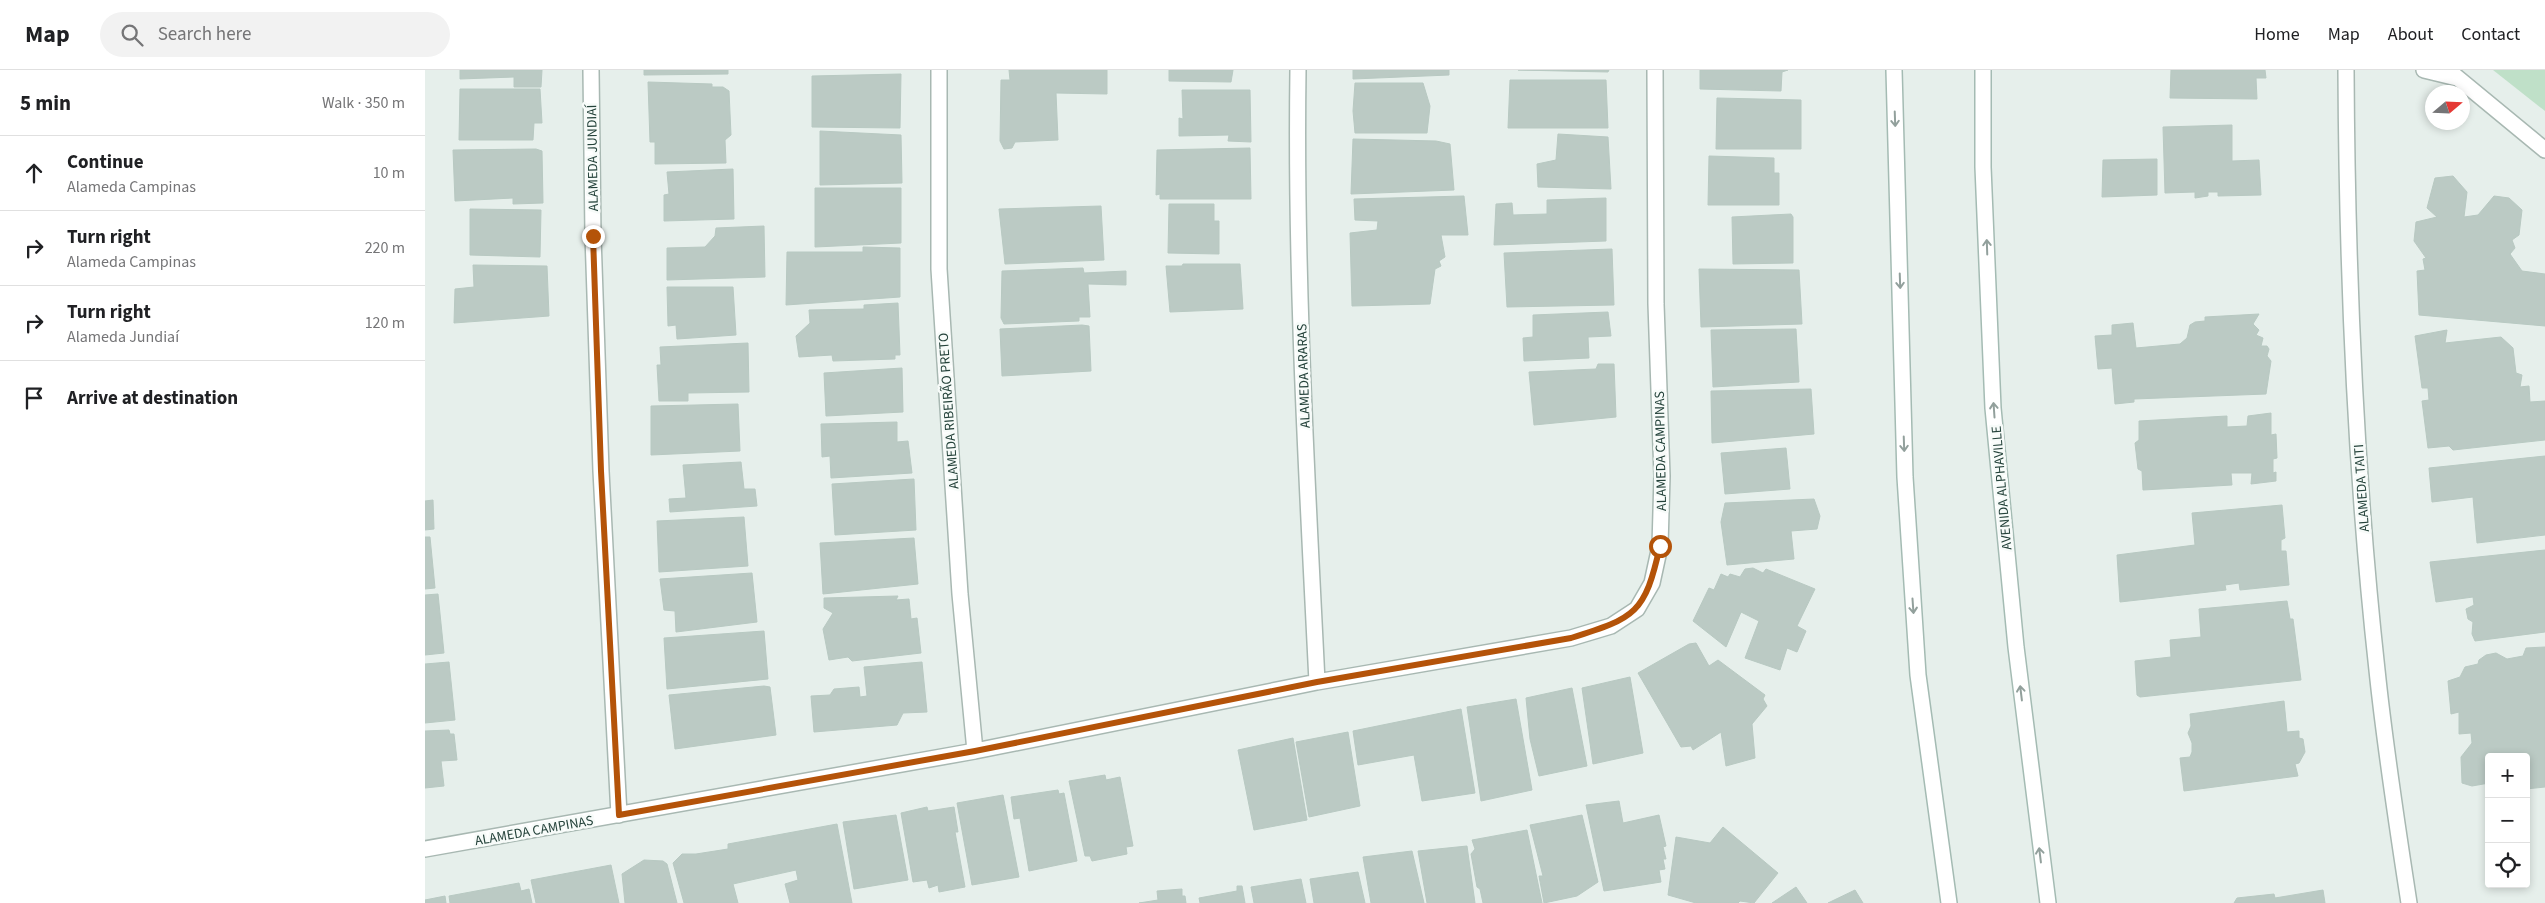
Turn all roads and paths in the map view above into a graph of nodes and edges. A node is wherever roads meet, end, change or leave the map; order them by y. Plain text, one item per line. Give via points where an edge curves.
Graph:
1 (591, 70) edge
2 (939, 70) edge
3 (1298, 70) edge
4 (1655, 70) edge
5 (1894, 70) edge
6 (1983, 70) edge
7 (2346, 70) edge
8 (2424, 70) edge
9 (2452, 74) edge
10 (2545, 150) edge
11 (1317, 682) junction
12 (975, 751) junction
13 (619, 815) junction
14 (425, 849) edge
15 (1949, 903) edge
16 (2047, 903) edge
17 (2409, 903) edge

1 - 13 street, ALAMEDA JUNDIAÍ via 600,461
2 - 12 street, ALAMEDA RIBEIRÃO PRETO via 939,269 960,594
3 - 11 street, ALAMEDA ARARAS via 1302,384
4 - 11 street, ALAMEDA CAMPINAS via 1656,304 1662,476 1660,546 1652,583 1637,610 1611,626 1571,638
5 -> 15 street via 1905,477 1917,675
16 -> 6 street, AVENIDA ALPHAVILLE via 2015,647 1993,408 1983,167
7 - 17 street, ALAMEDA TAITI via 2352,360 2364,528 2377,670
8 - 9 street
9 - 10 street
11 - 12 street, ALAMEDA CAMPINAS
12 - 13 street, ALAMEDA CAMPINAS
13 - 14 street, ALAMEDA CAMPINAS

